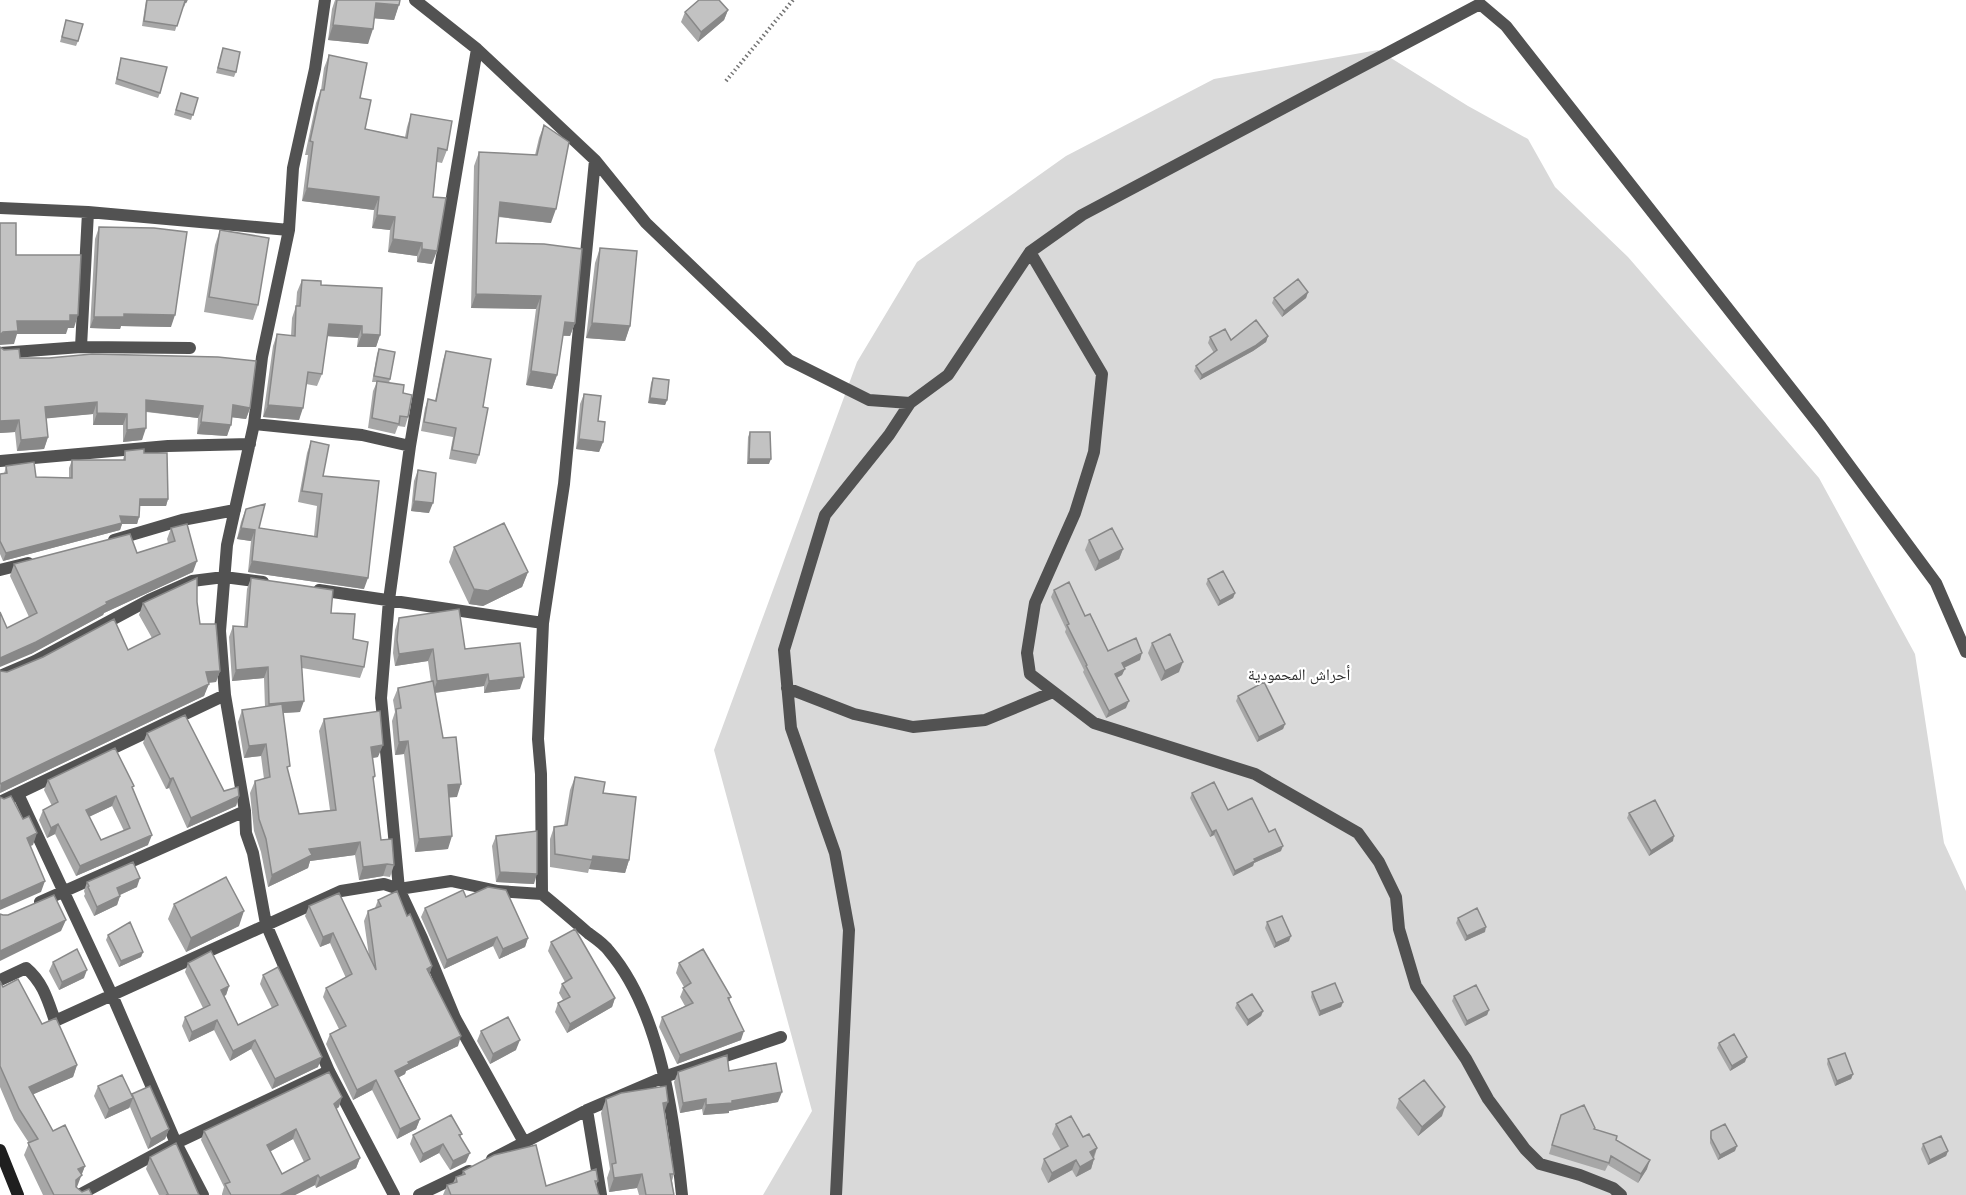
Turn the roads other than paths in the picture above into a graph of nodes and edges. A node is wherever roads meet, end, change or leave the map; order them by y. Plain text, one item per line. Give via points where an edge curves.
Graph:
1 (325, 0) edge
2 (415, 0) edge
3 (477, 49) junction
4 (595, 160) junction
5 (0, 208) edge
6 (88, 212) junction
7 (289, 230) junction
8 (1030, 252) junction
9 (81, 348) junction
10 (190, 348) dead end
11 (0, 353) edge
12 (910, 403) junction
13 (254, 424) junction
14 (250, 444) junction
15 (410, 446) junction
16 (0, 461) edge
17 (234, 510) junction
18 (107, 543) edge
19 (44, 560) edge
20 (0, 570) edge
21 (224, 577) junction
22 (271, 584) edge
23 (307, 588) edge
24 (389, 600) junction
25 (543, 623) junction
26 (1966, 652) edge
27 (0, 676) edge
28 (787, 688) junction
29 (1053, 692) junction
30 (225, 695) junction
31 (18, 794) junction
32 (0, 802) edge
33 (245, 811) junction
34 (399, 889) junction
35 (64, 891) junction
36 (542, 894) junction
37 (32, 905) edge
38 (266, 924) junction
39 (0, 980) edge
40 (112, 995) junction
41 (781, 1037) dead end
42 (329, 1071) junction
43 (664, 1077) junction
44 (587, 1110) junction
45 (524, 1142) junction
46 (176, 1143) junction
47 (0, 1150) edge
48 (18, 1195) edge
49 (79, 1195) edge
50 (203, 1195) edge
51 (394, 1195) edge
52 (418, 1195) edge
53 (601, 1195) edge
54 (682, 1195) edge
55 (836, 1195) edge
56 (1621, 1195) edge

1 - 7 street via 315,69 293,168
2 - 3 street
3 - 4 street
3 - 15 street
4 - 12 street via 646,223 789,360 869,400
4 - 25 street via 564,484
5 - 6 street
6 - 7 street
6 - 9 street
7 - 13 street via 262,357
8 - 12 street via 948,375
8 - 26 street via 1082,215 1480,4 1506,26 1821,426 1936,583
8 - 29 street via 1102,374 1095,452 1075,513 1035,603 1028,643 1030,674
9 - 10 street
9 - 11 street
12 - 28 street via 825,515 784,650
13 - 14 street
13 - 15 street via 362,435
14 - 16 street via 168,446
14 - 17 street
15 - 24 street
17 - 18 street via 182,520
17 - 21 street
19 - 20 street
21 - 22 street
21 - 27 street via 192,582 148,600
21 - 30 street via 220,631
23 - 24 street
24 - 25 street
24 - 34 street via 381,698
25 - 36 street via 538,739
28 - 29 street via 854,714 912,727 985,720
28 - 55 street via 791,728 836,853 849,930
29 - 56 street via 1094,723 1255,774 1358,833 1379,862 1396,897 1399,929 1416,986 1488,1099 1540,1164 1580,1175
30 - 31 street
30 - 33 street
31 - 32 street
31 - 35 street
33 - 35 street
33 - 38 street via 246,833
34 - 36 street via 451,881 498,891
34 - 38 street via 384,884 340,891
34 - 45 street via 455,1018
35 - 37 street
35 - 40 street
36 - 43 street via 608,949 633,983
38 - 40 street
38 - 42 street
39 - 40 street via 26,968 46,993 55,1021
40 - 46 street
41 - 43 street
42 - 46 street
42 - 51 street
43 - 44 street
43 - 54 street via 674,1120
44 - 45 street
44 - 53 street
45 - 52 street
46 - 49 street
46 - 50 street
47 - 48 main road

